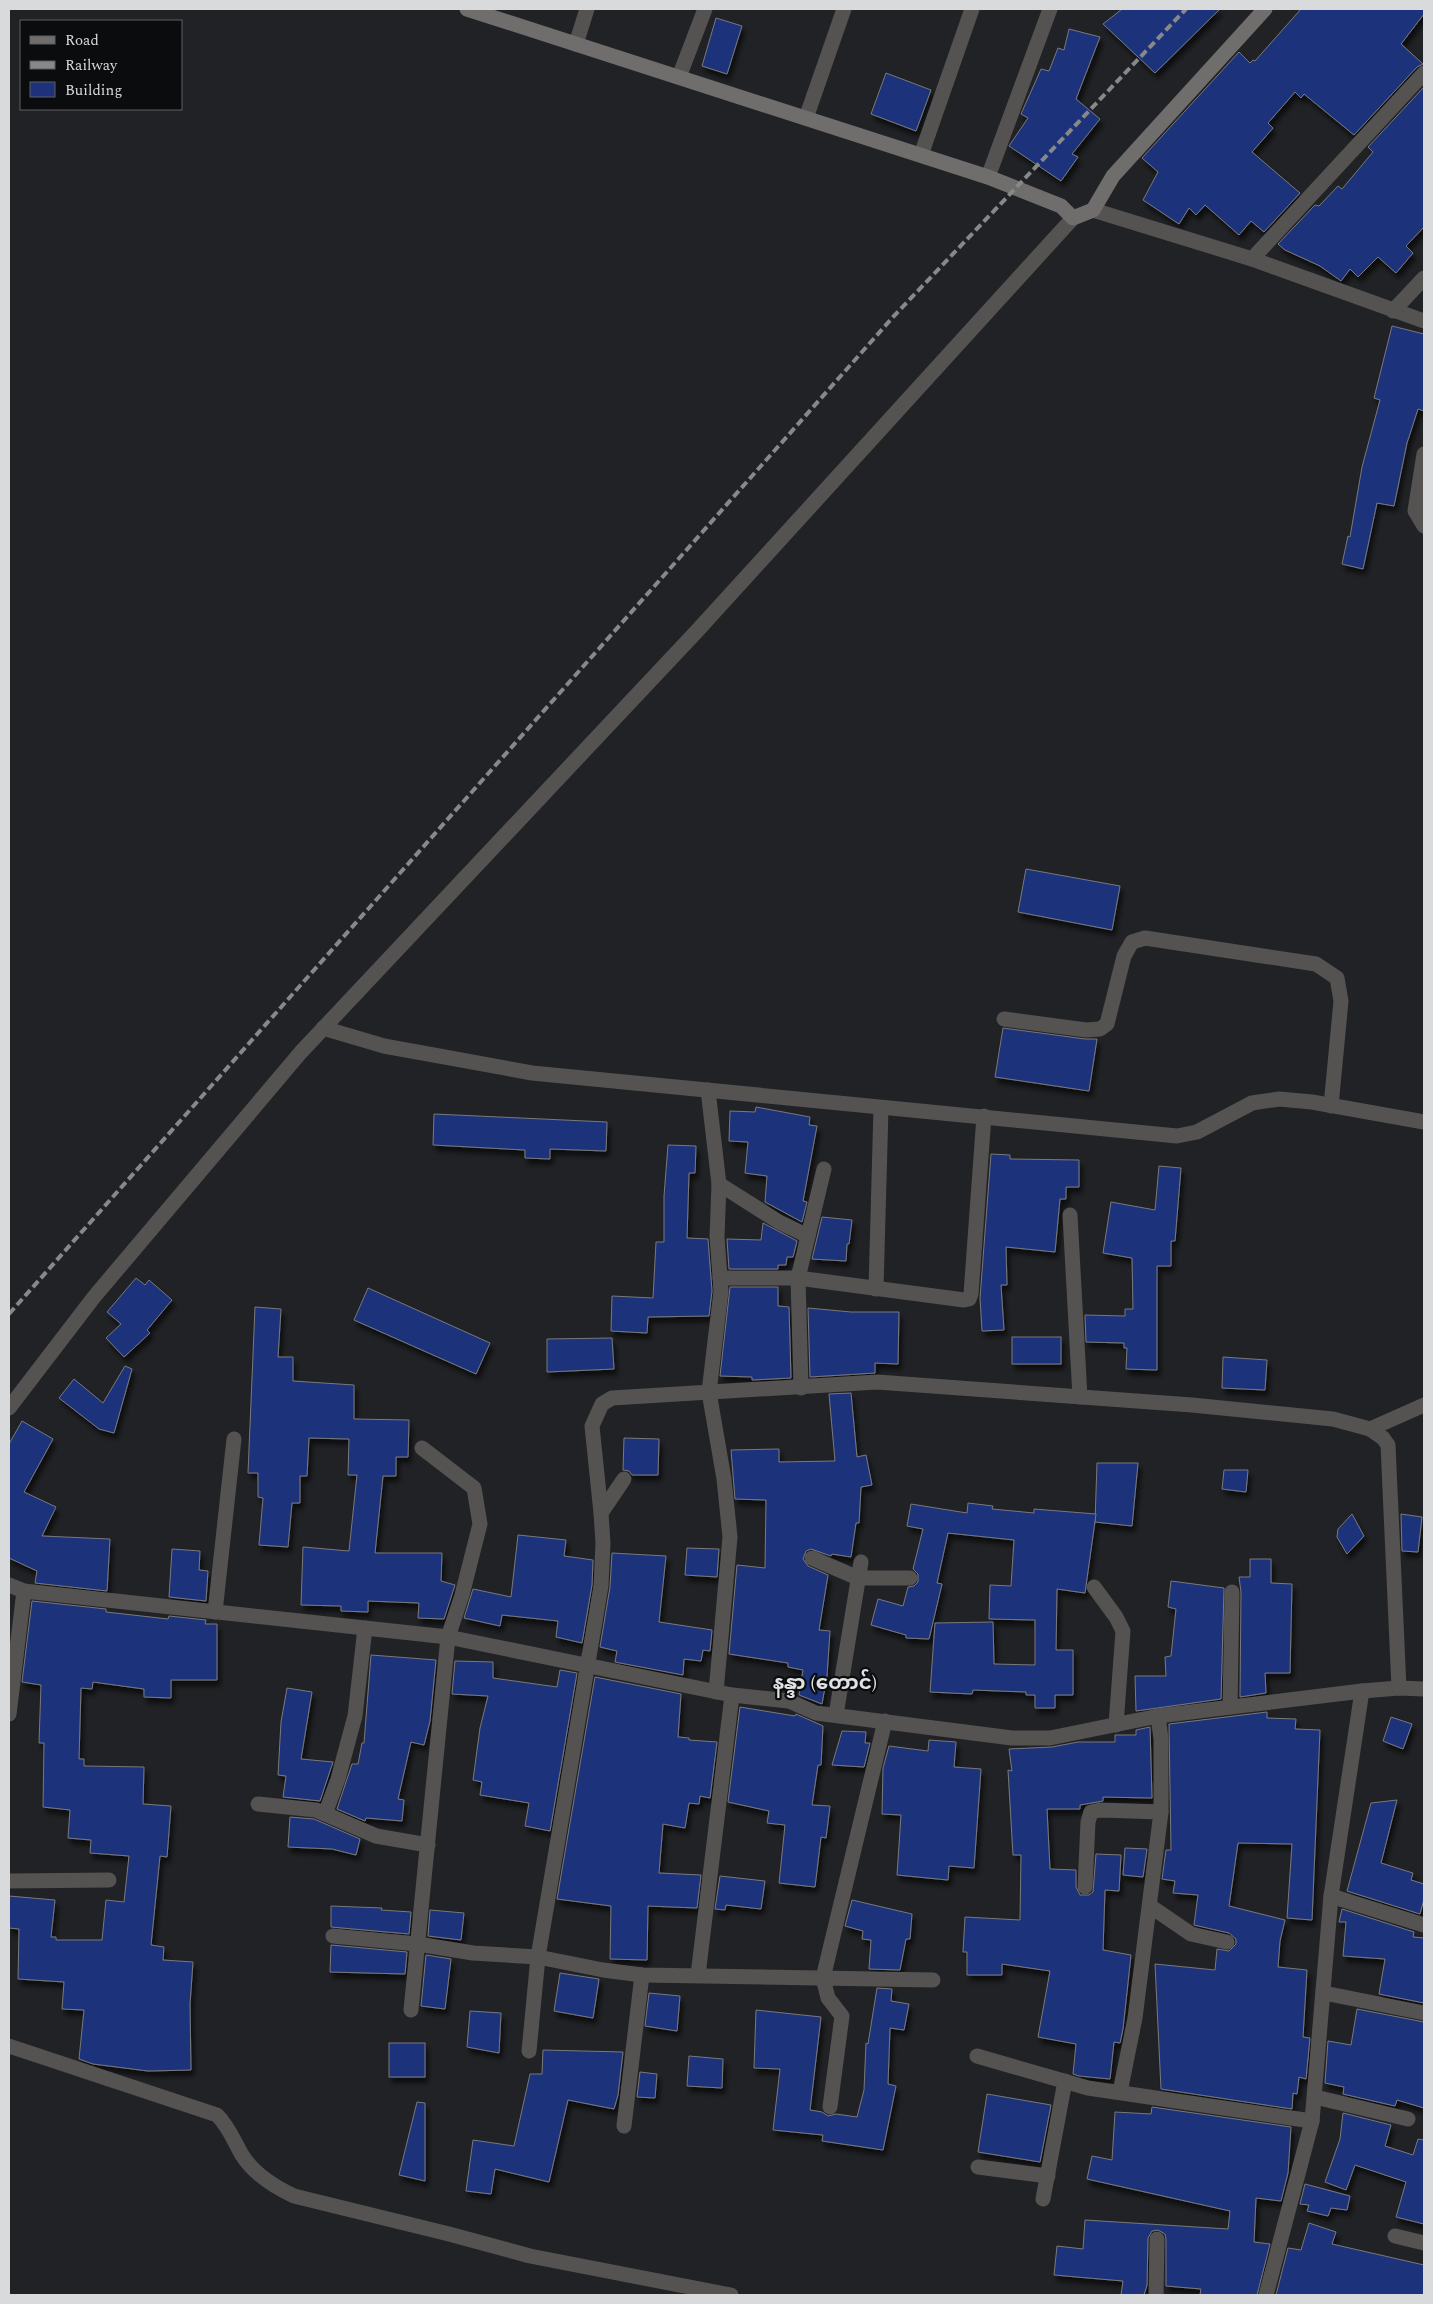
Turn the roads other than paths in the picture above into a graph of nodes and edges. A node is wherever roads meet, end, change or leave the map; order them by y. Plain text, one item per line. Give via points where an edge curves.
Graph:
1 (467, 9) edge
2 (587, 9) edge
3 (705, 9) edge
4 (844, 9) edge
5 (972, 9) edge
6 (1050, 9) edge
7 (1265, 9) edge
8 (576, 44) junction
9 (1424, 73) edge
10 (679, 77) junction
11 (806, 118) junction
12 (921, 155) junction
13 (988, 177) junction
14 (1093, 210) junction
15 (1073, 218) junction
16 (1252, 259) junction
17 (1424, 278) edge
18 (1394, 311) junction
19 (1424, 321) edge
20 (1424, 454) edge
21 (1424, 526) edge
22 (1004, 1019) dead end
23 (324, 1028) junction
24 (708, 1090) junction
25 (1331, 1106) junction
26 (881, 1108) junction
27 (984, 1116) junction
28 (1424, 1122) edge
29 (824, 1169) dead end
30 (720, 1184) junction
31 (1070, 1215) dead end
32 (808, 1236) junction
33 (720, 1278) junction
34 (798, 1278) junction
35 (876, 1289) junction
36 (801, 1388) junction
37 (709, 1392) junction
38 (1080, 1397) junction
39 (1424, 1405) edge
40 (9, 1408) edge
41 (1370, 1429) junction
42 (234, 1439) dead end
43 (422, 1448) dead end
44 (624, 1480) dead end
45 (601, 1513) junction
46 (812, 1558) dead end
47 (861, 1562) dead end
48 (858, 1578) junction
49 (910, 1578) dead end
50 (9, 1585) edge
51 (1094, 1587) dead end
52 (24, 1591) junction
53 (1232, 1592) dead end
54 (215, 1612) junction
55 (365, 1628) junction
56 (448, 1637) junction
57 (589, 1666) junction
58 (1399, 1688) junction
59 (1424, 1689) edge
60 (1362, 1691) junction
61 (716, 1692) junction
62 (732, 1695) junction
63 (1230, 1707) junction
64 (9, 1714) edge
65 (836, 1715) junction
66 (1158, 1716) junction
67 (885, 1721) junction
68 (1116, 1725) junction
69 (258, 1804) dead end
70 (1161, 1812) junction
71 (325, 1814) junction
72 (428, 1845) junction
73 (109, 1880) dead end
74 (9, 1881) edge
75 (1085, 1887) dead end
76 (1331, 1896) junction
77 (1150, 1906) junction
78 (1424, 1925) edge
79 (334, 1936) dead end
80 (1227, 1942) dead end
81 (418, 1944) junction
82 (538, 1957) junction
83 (642, 1975) junction
84 (698, 1975) junction
85 (823, 1978) junction
86 (933, 1980) dead end
87 (1324, 1993) junction
88 (411, 2010) dead end
89 (1424, 2013) edge
90 (9, 2046) edge
91 (529, 2051) dead end
92 (976, 2056) dead end
93 (1065, 2081) junction
94 (1120, 2092) junction
95 (1315, 2097) junction
96 (830, 2107) dead end
97 (1408, 2119) dead end
98 (1312, 2121) junction
99 (624, 2126) dead end
100 (978, 2167) dead end
101 (1048, 2176) junction
102 (1043, 2199) dead end
103 (1395, 2236) dead end
104 (1157, 2239) dead end
105 (1424, 2243) edge
106 (730, 2295) edge
107 (1156, 2295) edge
108 (1266, 2295) edge

1 - 8 street
2 - 8 street
3 - 10 street
4 - 11 street
5 - 12 street
6 - 13 street
7 - 14 street via 1113,176
8 - 10 street
9 - 16 street
10 - 11 street
11 - 12 street
12 - 13 street
13 - 15 street via 1061,206
14 - 15 street
14 - 16 street
15 - 23 street via 697,631
16 - 18 street
17 - 18 street
18 - 19 street
20 - 21 street via 1415,511
22 - 25 street via 1100,1029 1110,1016 1124,956 1132,942 1145,938 1316,964 1337,978 1341,1000
23 - 24 street via 384,1046 532,1074
23 - 40 street via 94,1297
24 - 26 street
24 - 30 street
25 - 27 street via 1279,1098 1252,1104 1197,1132 1177,1136
25 - 28 street
26 - 27 street
26 - 35 street
27 - 35 street via 969,1299
29 - 32 street
30 - 32 street via 779,1222
30 - 33 street via 717,1237
31 - 38 street
32 - 34 street
33 - 34 street
33 - 37 street
34 - 35 street
34 - 36 street
36 - 37 street
36 - 38 street via 877,1382
37 - 45 street via 612,1398 602,1404 592,1426
37 - 61 street via 730,1537
38 - 41 street via 1333,1419
39 - 41 street
41 - 58 street via 1388,1444
42 - 54 street
43 - 56 street via 474,1488 480,1524
44 - 45 street
45 - 57 street via 601,1586
46 - 48 street
47 - 48 street
48 - 49 street
48 - 65 street
50 - 52 street
51 - 68 street via 1123,1631
52 - 54 street
52 - 64 street
53 - 63 street
54 - 55 street
55 - 56 street
55 - 71 street via 355,1716
56 - 57 street
56 - 72 street
57 - 61 street
57 - 82 street
58 - 59 street
58 - 60 street
60 - 63 street
60 - 76 street
61 - 62 street
62 - 65 street via 789,1701 816,1713
62 - 84 street
63 - 66 street
65 - 67 street
66 - 68 street
66 - 70 street
67 - 68 street via 1012,1738 1050,1738
67 - 85 street
69 - 71 street via 316,1810
70 - 75 street via 1091,1812
70 - 77 street
71 - 72 street via 376,1836
72 - 81 street
73 - 74 street
76 - 78 street
76 - 87 street
77 - 80 street via 1192,1934
77 - 94 street via 1135,2018
79 - 81 street
81 - 82 street via 473,1953
81 - 88 street
82 - 83 street
82 - 91 street
83 - 84 street
83 - 99 street
84 - 85 street
85 - 86 street
85 - 96 street via 828,1998 842,2016
87 - 89 street
87 - 95 street
90 - 106 street via 218,2115 228,2126 243,2157 273,2185 294,2196 530,2256
92 - 93 street
93 - 94 street
93 - 101 street
94 - 98 street
95 - 97 street
95 - 98 street
98 - 108 street
100 - 101 street
101 - 102 street
103 - 105 street
104 - 107 street

